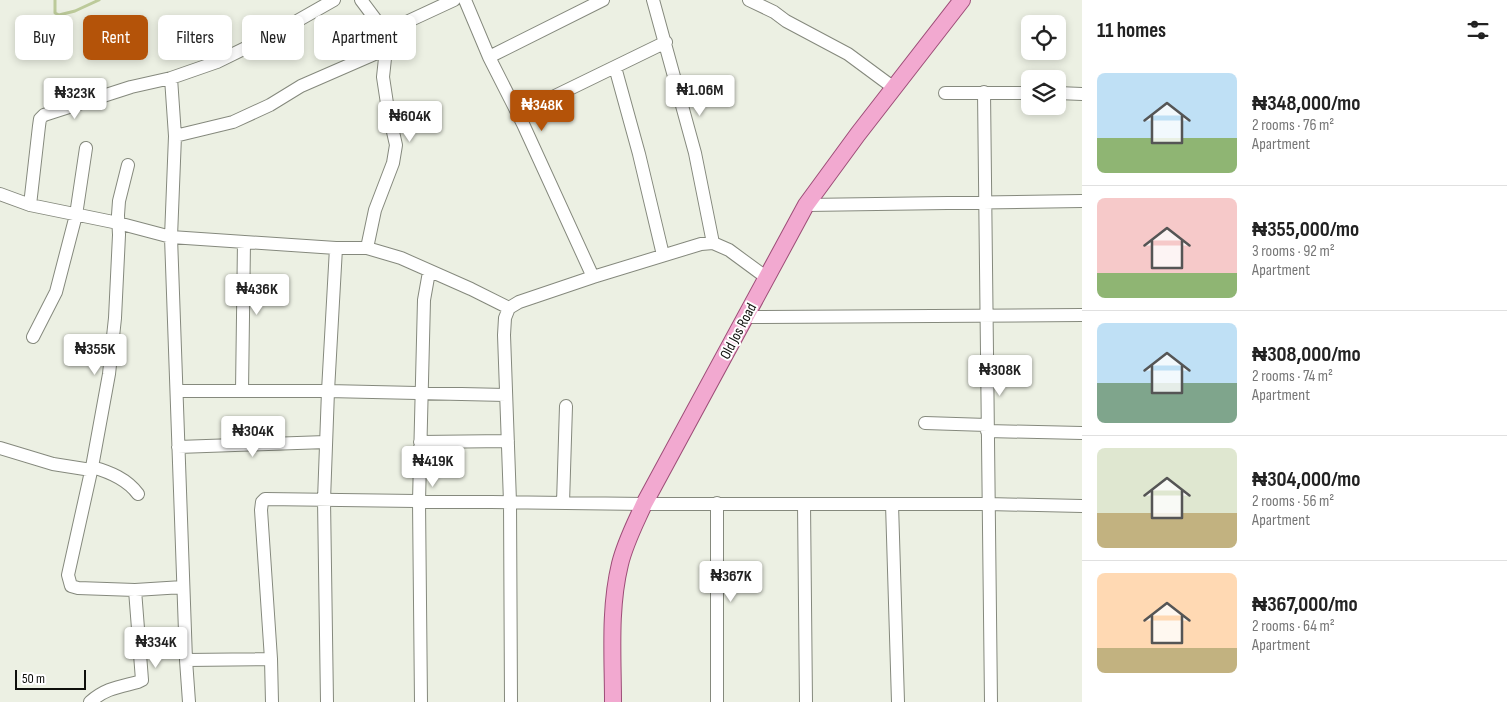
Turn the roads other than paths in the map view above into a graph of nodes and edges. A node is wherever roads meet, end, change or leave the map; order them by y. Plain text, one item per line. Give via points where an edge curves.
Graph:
1 (334, 0) edge
2 (361, 0) edge
3 (454, 0) edge
4 (464, 0) edge
5 (603, 0) edge
6 (653, 0) edge
7 (749, 0) edge
8 (957, 2) edge
9 (372, 15) edge
10 (416, 18) edge
11 (666, 42) junction
12 (489, 57) junction
13 (361, 60) edge
14 (385, 60) edge
15 (615, 67) junction
16 (170, 78) junction
17 (894, 88) junction
18 (984, 92) junction
19 (944, 93) dead end
20 (1021, 93) edge
21 (1066, 94) edge
22 (1082, 94) edge
23 (518, 114) junction
24 (175, 136) junction
25 (86, 148) dead end
26 (128, 165) dead end
27 (0, 194) edge
28 (1082, 201) edge
29 (984, 202) junction
30 (30, 205) junction
31 (806, 205) junction
32 (76, 215) junction
33 (118, 223) junction
34 (171, 237) junction
35 (244, 242) junction
36 (713, 243) junction
37 (336, 248) junction
38 (368, 248) junction
39 (663, 255) junction
40 (429, 272) junction
41 (593, 276) junction
42 (767, 278) junction
43 (509, 308) junction
44 (1082, 315) edge
45 (985, 316) junction
46 (746, 317) junction
47 (33, 337) dead end
48 (177, 390) junction
49 (242, 391) junction
50 (328, 391) junction
51 (422, 392) junction
52 (506, 395) junction
53 (566, 406) dead end
54 (925, 423) dead end
55 (987, 428) junction
56 (1082, 433) edge
57 (508, 441) junction
58 (326, 442) junction
59 (420, 442) junction
60 (178, 447) junction
61 (0, 448) edge
62 (92, 469) junction
63 (138, 494) dead end
64 (324, 500) junction
65 (419, 502) junction
66 (510, 502) junction
67 (563, 502) junction
68 (717, 503) junction
69 (644, 504) junction
70 (804, 504) junction
71 (892, 504) junction
72 (988, 504) junction
73 (1082, 506) edge
74 (184, 587) junction
75 (135, 590) junction
76 (186, 660) junction
77 (270, 660) junction
78 (90, 702) edge
79 (189, 702) edge
80 (272, 702) edge
81 (327, 702) edge
82 (420, 702) edge
83 (511, 702) edge
84 (613, 702) edge
85 (716, 702) edge
86 (806, 702) edge
87 (898, 702) edge
88 (991, 702) edge

1 - 16 street via 217,62
2 - 9 street
3 - 10 street
4 - 12 street
5 - 12 street
6 - 11 street
7 - 17 street via 848,54
8 - 17 main road, Old Jos Road
11 - 15 street
11 - 36 street via 695,153
12 - 23 street
13 - 24 street via 233,122
14 - 38 street via 383,77 396,145 393,163 375,210
15 - 23 street
15 - 39 street
16 - 24 street
16 - 30 street via 44,115 40,119
17 - 31 main road, Old Jos Road
18 - 19 street
18 - 20 street
18 - 29 street
21 - 22 street
23 - 41 street
24 - 34 street
25 - 32 street
26 - 33 street via 119,201
27 - 30 street
28 - 29 street
29 - 31 street
29 - 45 street
30 - 32 street
31 - 42 main road, Old Jos Road
32 - 33 street
32 - 47 street via 56,292
33 - 34 street
33 - 62 street via 113,345
34 - 35 street
34 - 48 street
35 - 37 street
35 - 49 street
36 - 39 street
36 - 42 street via 729,250
37 - 38 street
37 - 50 street
38 - 40 street
39 - 41 street
40 - 43 street
40 - 51 street via 424,300
41 - 43 street
42 - 46 main road, Old Jos Road
43 - 52 street via 504,335
44 - 45 street
45 - 46 street
45 - 55 street
46 - 69 main road, Old Jos Road
48 - 49 street
48 - 60 street
49 - 50 street
50 - 51 street
50 - 58 street
51 - 52 street
51 - 59 street
52 - 57 street
53 - 67 street
54 - 55 street
55 - 56 street
55 - 72 street
57 - 59 street
57 - 66 street
58 - 60 street
58 - 64 street
59 - 65 street
60 - 74 street
61 - 62 street via 53,464
62 - 63 street via 116,476
62 - 75 street via 68,567 70,584 78,588
64 - 65 street
64 - 77 street via 271,498 262,502
64 - 81 street
65 - 66 street
65 - 82 street
66 - 67 street
66 - 83 street
67 - 69 street
68 - 69 street
68 - 70 street
68 - 85 street
69 - 84 main road, Old Jos Road via 629,536 617,583
70 - 71 street
70 - 86 street
71 - 72 street
71 - 87 street
72 - 73 street
72 - 88 street
74 - 75 street
74 - 76 street
75 - 78 street via 142,680 112,688
76 - 77 street
76 - 79 street
77 - 80 street

